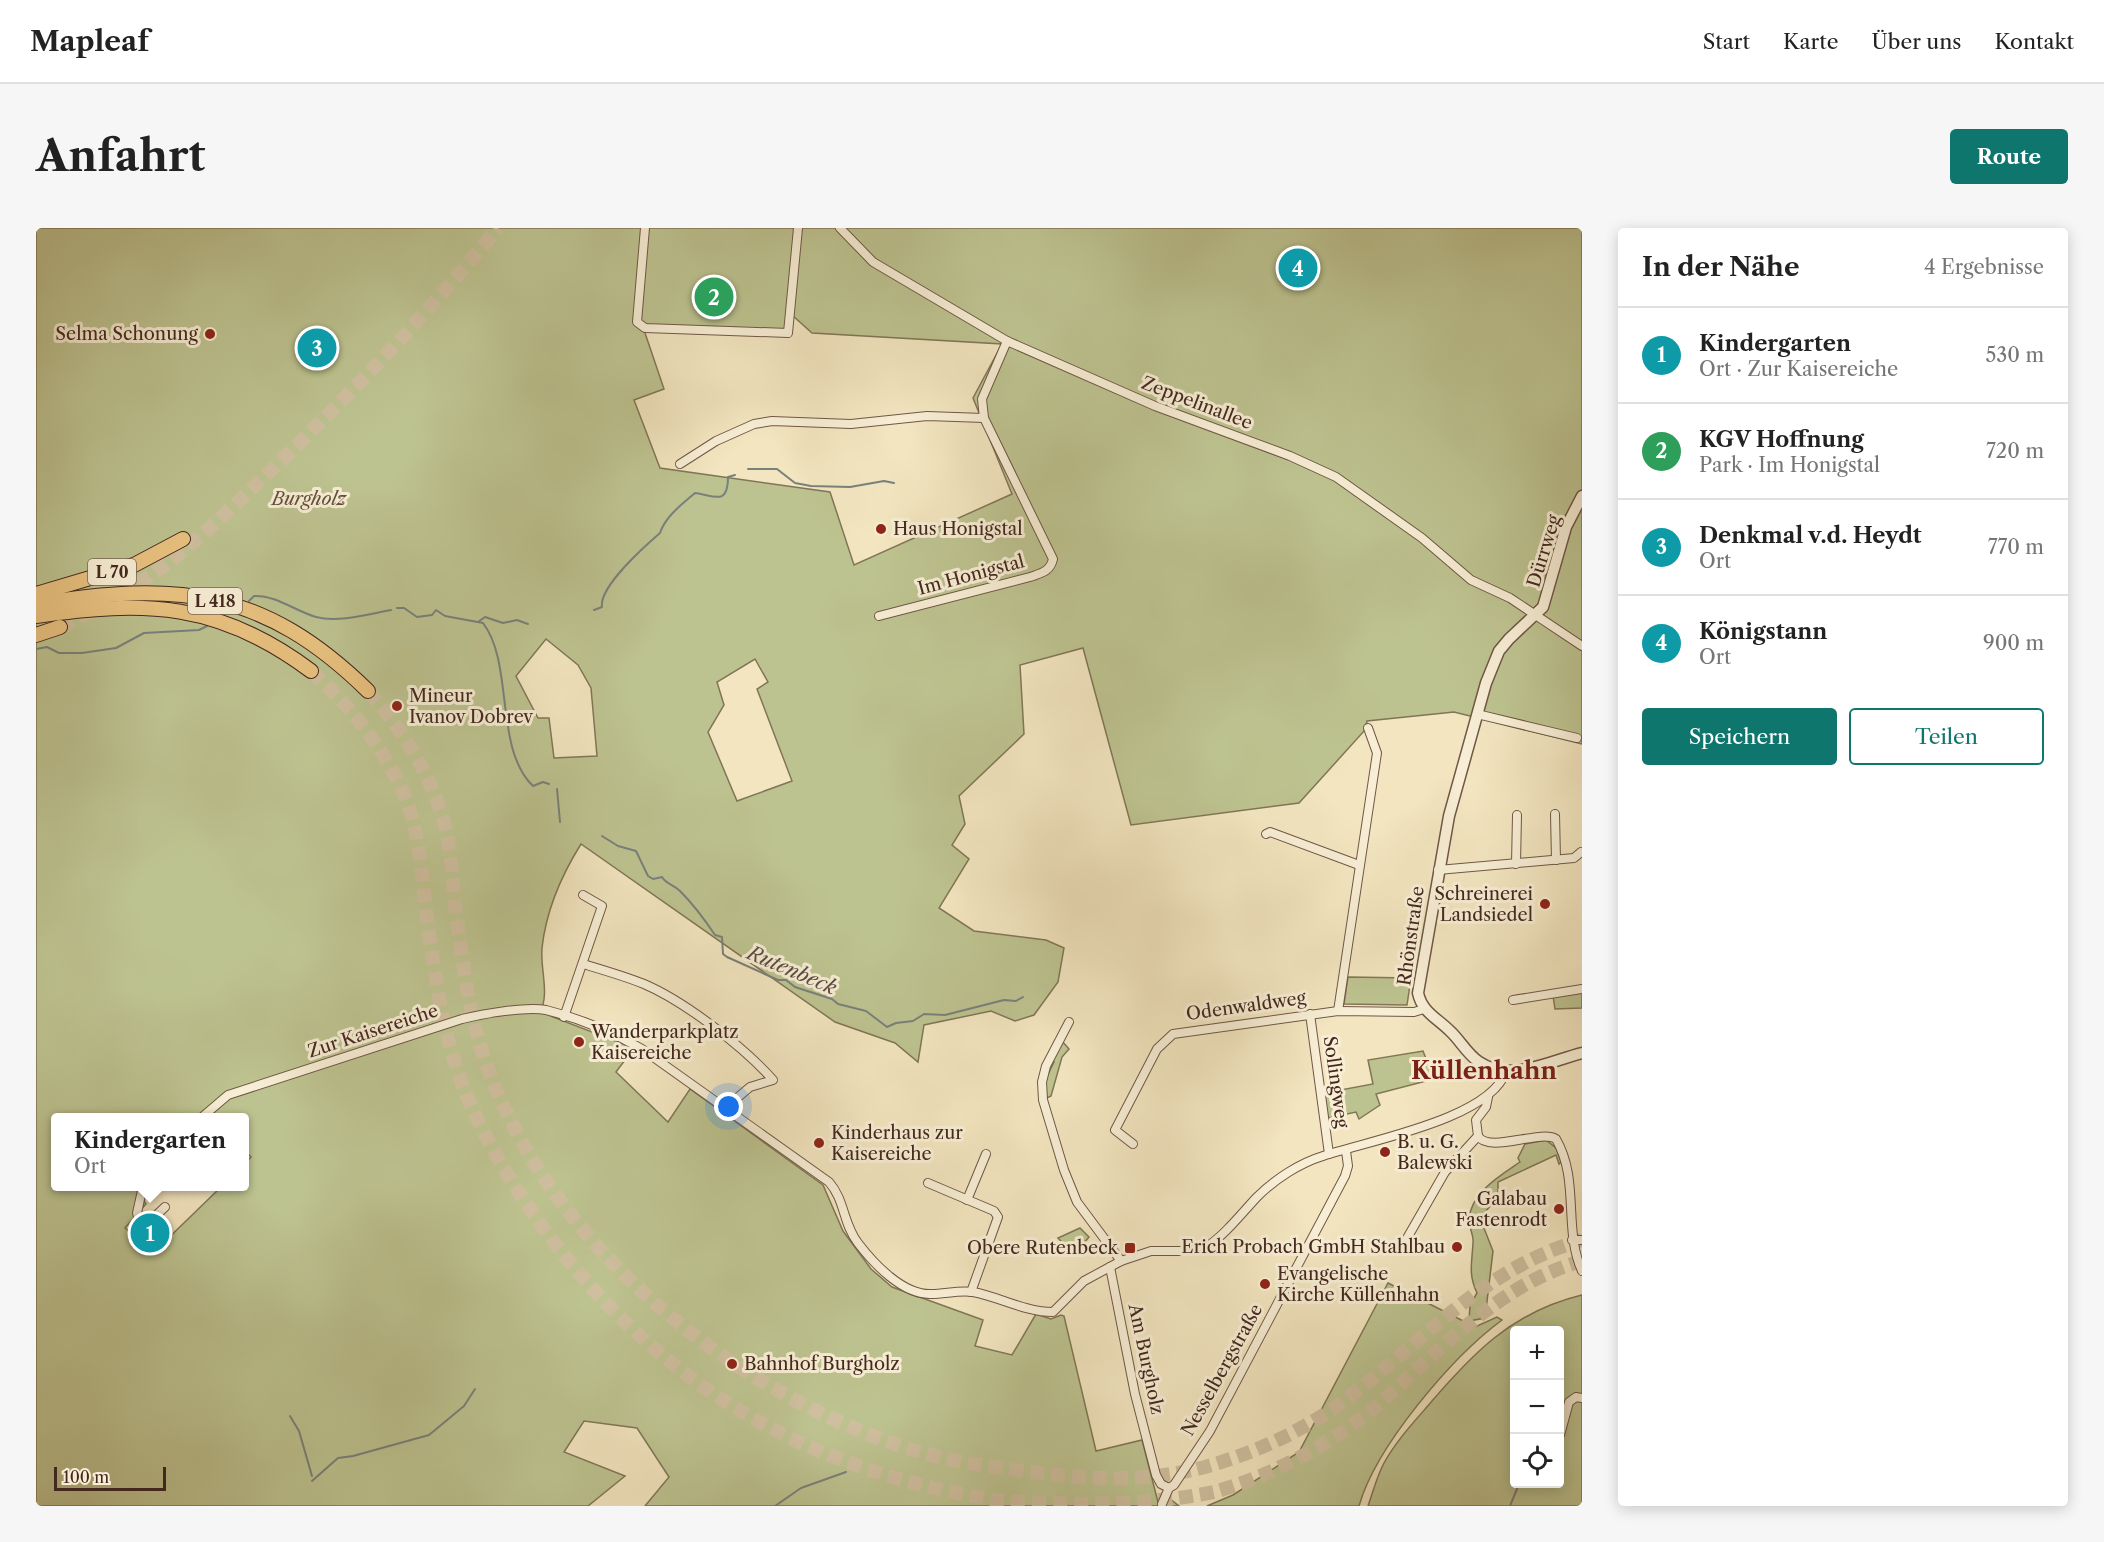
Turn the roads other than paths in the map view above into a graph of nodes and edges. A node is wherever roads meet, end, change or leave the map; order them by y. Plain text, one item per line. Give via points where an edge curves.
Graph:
1 (645, 228) edge
2 (798, 228) edge
3 (840, 228) edge
4 (1007, 341) junction
5 (984, 418) junction
6 (680, 464) dead end
7 (1582, 496) edge
8 (183, 539) dead end
9 (36, 594) edge
10 (36, 604) edge
11 (1538, 615) junction
12 (36, 616) edge
13 (879, 616) dead end
14 (60, 627) tunnel mouth
15 (36, 635) edge
16 (1582, 646) edge
17 (311, 671) tunnel mouth
18 (368, 691) tunnel mouth
19 (1477, 714) junction
20 (1368, 728) dead end
21 (1577, 738) dead end
22 (1555, 814) dead end
23 (1517, 815) dead end
24 (1266, 834) dead end
25 (1581, 852) edge
26 (1556, 860) junction
27 (1516, 864) junction
28 (1359, 865) junction
29 (1438, 870) junction
30 (583, 895) dead end
31 (583, 964) junction
32 (1582, 988) edge
33 (1513, 1000) dead end
34 (1424, 1009) junction
35 (1338, 1011) junction
36 (1310, 1014) junction
37 (564, 1017) junction
38 (1069, 1022) dead end
39 (1582, 1053) edge
40 (1506, 1071) junction
41 (1488, 1096) junction
42 (724, 1109) junction
43 (206, 1113) edge
44 (1478, 1136) junction
45 (1133, 1144) dead end
46 (1346, 1151) junction
47 (986, 1154) dead end
48 (1329, 1154) junction
49 (928, 1183) dead end
50 (142, 1191) edge
51 (967, 1200) junction
52 (165, 1207) dead end
53 (1572, 1239) junction
54 (1582, 1240) edge
55 (1402, 1247) dead end
56 (1121, 1261) junction
57 (1110, 1266) junction
58 (1582, 1271) edge
59 (971, 1292) junction
60 (1582, 1398) edge
61 (1564, 1420) edge
62 (1169, 1488) junction
63 (1162, 1504) dead end

1 - 2 street via 637,322 645,328 788,333
3 - 4 street, Zeppelinallee via 873,262
4 - 5 street via 982,399
4 - 11 street, Zeppelinallee via 1155,406 1336,477 1422,538 1471,580
5 - 6 street via 927,416 851,424 772,421 754,424 716,441
5 - 13 street, Im Honigstal via 1053,559 1051,565 1045,572 1030,577
7 - 11 street, Dürrweg via 1566,527 1547,599
8 - 9 highway, L 70 via 134,565
10 - 18 highway, L 418 via 133,592 210,600 267,618 302,636 344,667
11 - 16 street, Zeppelinallee
11 - 19 street, Rhönstraße via 1499,651
12 - 17 highway, L 418 via 122,606 193,614 260,638
14 - 15 highway
19 - 21 street
19 - 29 street, Rhönstraße
20 - 28 street via 1377,753
22 - 26 street
23 - 27 street
24 - 28 street via 1270,832
25 - 26 street, Rhönstraße via 1574,858
26 - 27 street, Rhönstraße
27 - 29 street, Rhönstraße
28 - 35 street
29 - 34 street, Rhönstraße via 1419,981 1418,993
30 - 31 street via 602,906
31 - 37 street
31 - 42 street via 645,984 673,1000 746,1052 773,1080 750,1086
32 - 33 street
34 - 35 street, Odenwaldweg
34 - 40 street, Rhönstraße via 1480,1063
35 - 36 street, Odenwaldweg
36 - 45 street, Odenwaldweg via 1190,1030 1165,1038 1115,1130
36 - 48 street, Sollingweg
37 - 42 street, Zur Kaisereiche via 624,1039
37 - 43 street, Zur Kaisereiche via 544,1010 470,1017 225,1096
38 - 56 street via 1046,1066 1043,1100 1077,1202
39 - 40 street
40 - 41 street
41 - 44 street via 1486,1107 1476,1120
41 - 46 street via 1410,1131
42 - 59 street, Zur Kaisereiche via 829,1182 840,1195 850,1232 898,1281 915,1292
44 - 53 street via 1487,1142 1549,1136 1556,1139 1570,1184
44 - 55 street via 1445,1172
46 - 48 street
46 - 62 street, Nesselbergstraße via 1345,1176 1293,1276 1210,1431
47 - 51 street
48 - 56 street via 1299,1167 1266,1189 1204,1248 1152,1251
49 - 51 street
50 - 52 street via 137,1213 140,1224 148,1223
51 - 59 street via 994,1211 998,1217
53 - 54 street
53 - 58 street
56 - 57 street
57 - 59 street, Zur Kaisereiche via 1084,1281 1053,1312 1036,1311
57 - 62 street, Am Burgholz via 1156,1474 1161,1484
60 - 61 street via 1569,1402
62 - 63 street, Nesselbergstraße

